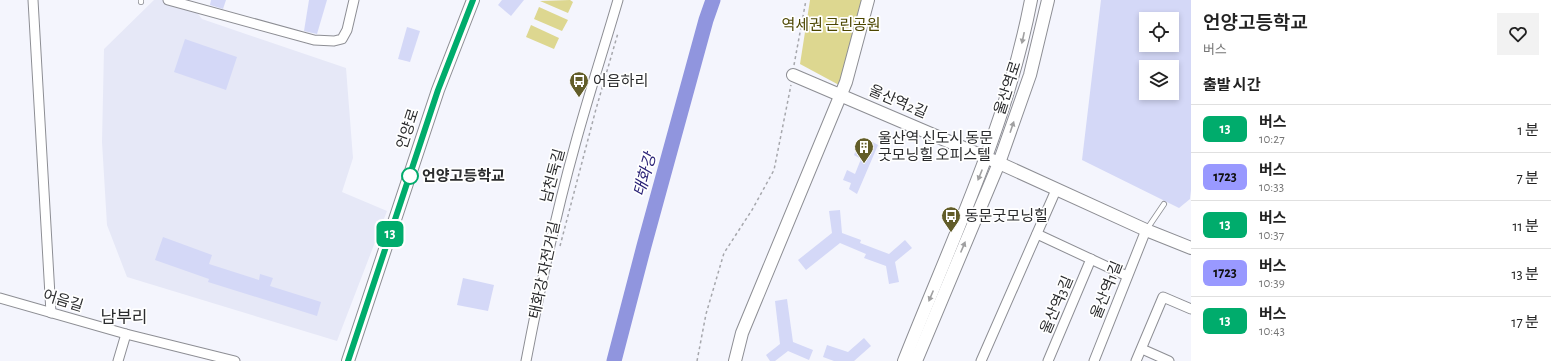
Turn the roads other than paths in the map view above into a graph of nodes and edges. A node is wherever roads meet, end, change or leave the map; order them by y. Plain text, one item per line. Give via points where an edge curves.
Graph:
1 (33, 0) edge
2 (168, 0) edge
3 (354, 0) edge
4 (473, 0) edge
5 (618, 0) edge
6 (868, 0) edge
7 (1031, 0) edge
8 (1048, 0) edge
9 (793, 75) road end
10 (840, 95) junction
11 (987, 158) junction
12 (999, 163) junction
13 (1056, 190) junction
14 (1164, 204) dead end
15 (1146, 230) junction
16 (1037, 234) junction
17 (1191, 248) edge
18 (1091, 259) junction
19 (1127, 276) junction
20 (0, 298) edge
21 (1191, 309) edge
22 (51, 313) junction
23 (126, 334) junction
24 (1142, 349) junction
25 (118, 361) edge
26 (235, 361) edge
27 (348, 361) edge
28 (526, 361) edge
29 (735, 361) edge
30 (904, 361) edge
31 (916, 361) edge
32 (981, 361) edge
33 (1048, 361) edge
34 (1094, 361) edge
35 (1136, 361) edge
36 (1169, 361) edge

1 - 22 street
2 - 3 street via 314,40 334,41 342,39 347,30
4 - 27 main road, 언양로 via 438,90
5 - 28 street, 남천둑길 via 575,145 541,280
6 - 10 main road via 846,82
7 -> 11 main road, 울산역로 via 1021,49
12 -> 8 main road, 울산역로 via 1030,75
9 - 10 main road, 울산역2길
10 - 11 main road, 울산역2길
10 - 29 main road via 742,333
11 - 12 main road, 울산역2길
11 -> 30 main road, 울산역로
12 - 13 main road, 울산역2길
31 -> 12 main road, 울산역로
13 - 15 main road, 울산역2길
13 - 16 street
14 - 15 lane
15 - 17 main road, 울산역2길
15 - 19 street, 울산역1길
16 - 18 street
16 - 32 street
18 - 19 street
18 - 33 street, 울산역3길
19 - 34 street, 울산역1길
20 - 22 street, 어음길
21 - 24 street via 1163,296
22 - 23 street, 어음길
23 - 25 street
23 - 26 street, 어음길
24 - 35 street
24 - 36 street

